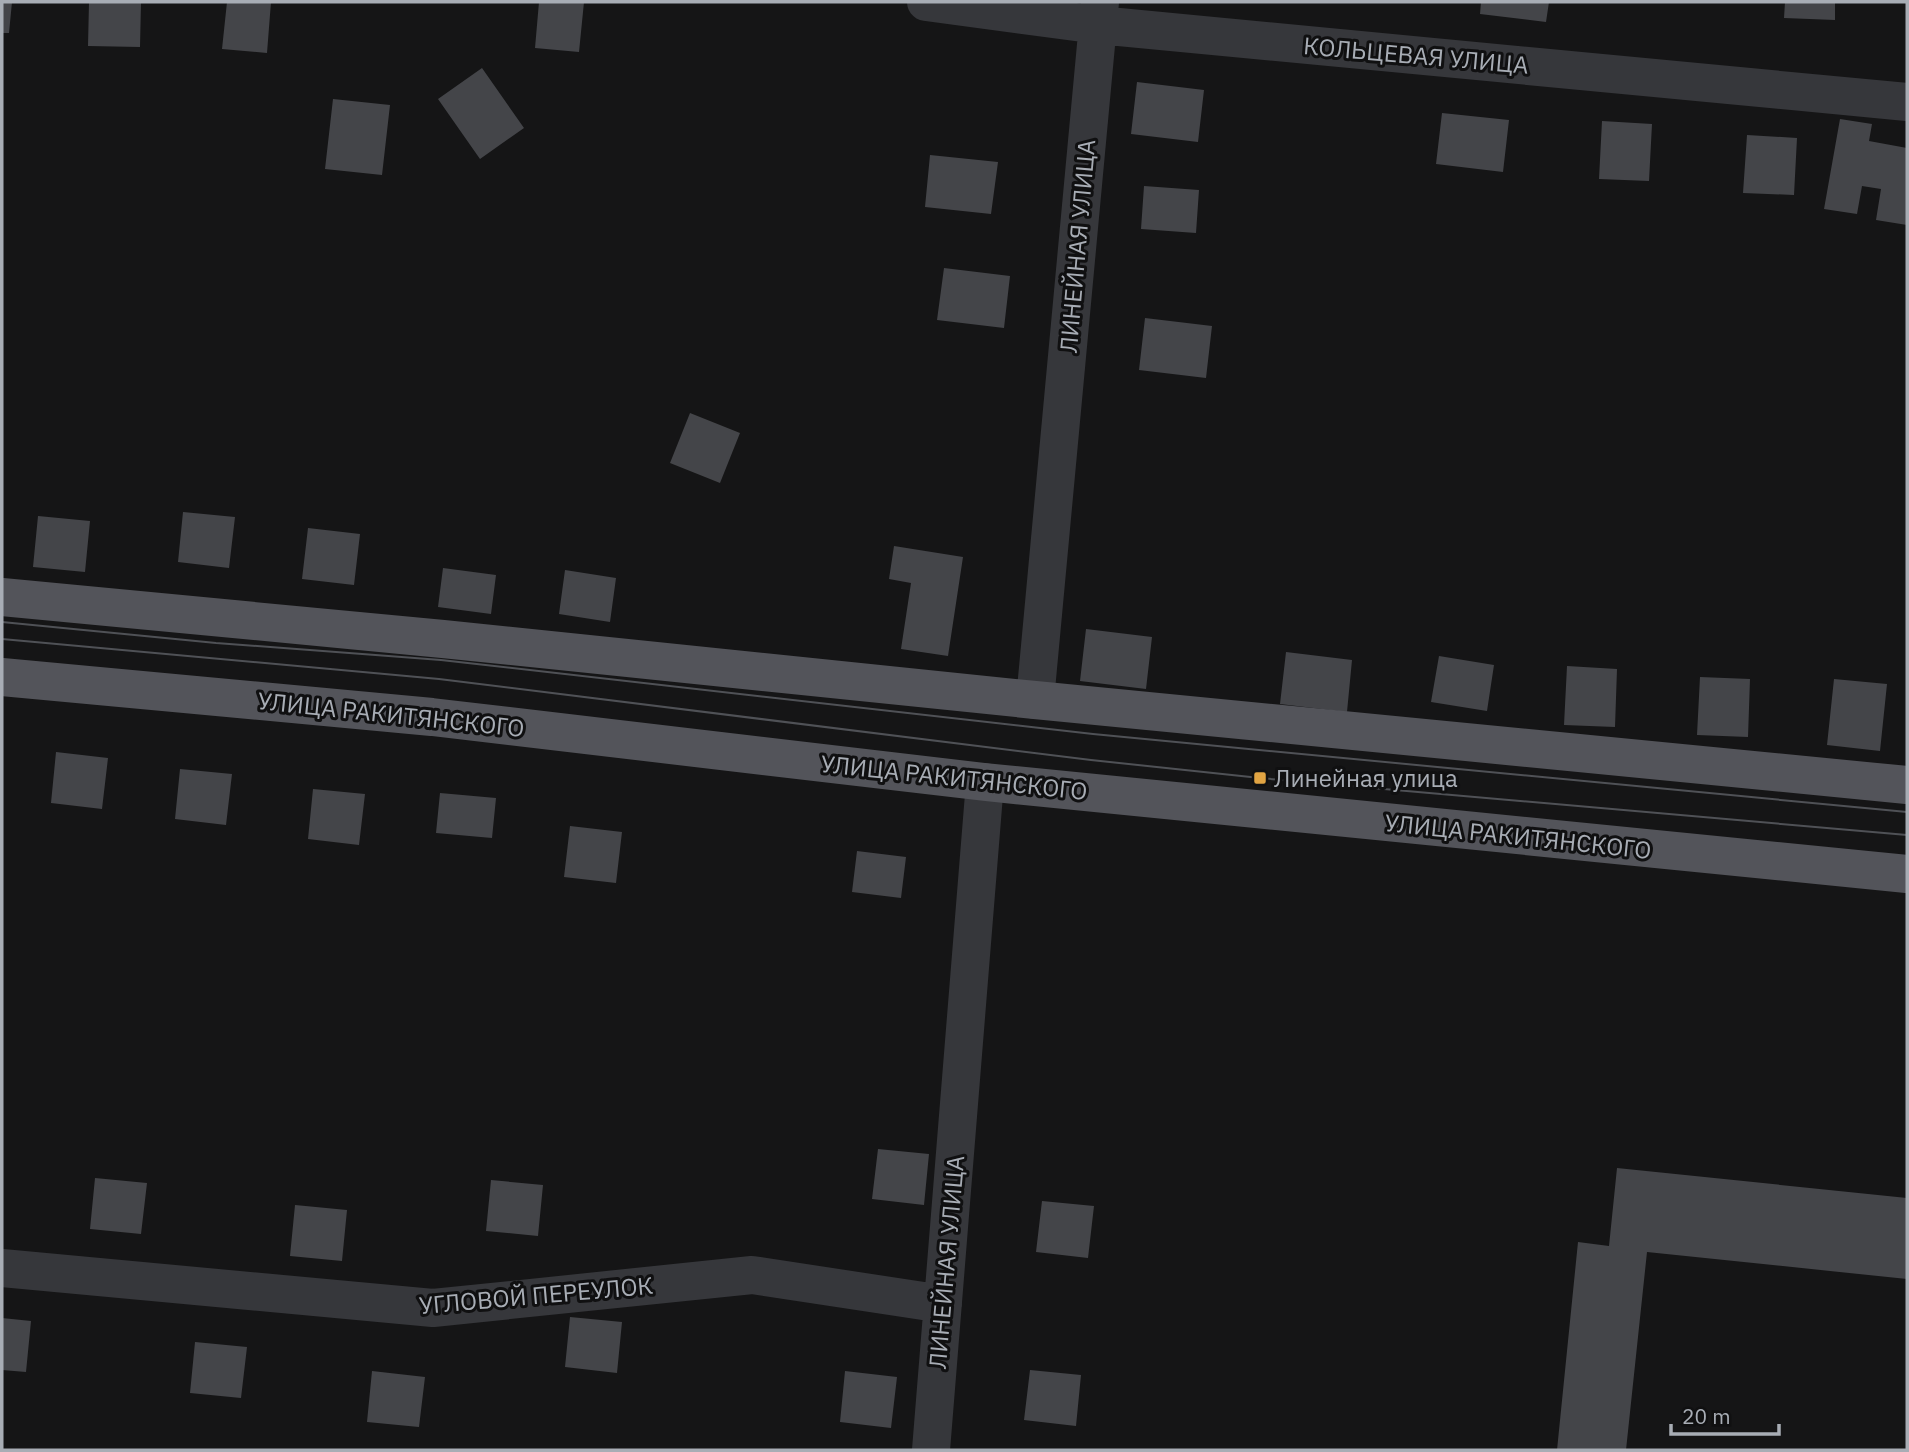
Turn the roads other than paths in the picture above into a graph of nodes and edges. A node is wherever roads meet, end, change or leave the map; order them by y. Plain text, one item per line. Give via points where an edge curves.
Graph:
1 (926, 2) edge
2 (1099, 13) edge
3 (1907, 102) edge
4 (2, 597) edge
5 (2, 677) edge
6 (1035, 700) junction
7 (985, 782) junction
8 (1907, 785) edge
9 (1907, 874) edge
10 (2, 1268) edge
11 (943, 1304) junction
12 (930, 1450) edge

1 - 2 lane, КОЛЬЦЕВАЯ УЛИЦА
2 - 3 lane, КОЛЬЦЕВАЯ УЛИЦА
2 - 6 lane, ЛИНЕЙНАЯ УЛИЦА
4 - 6 main road
5 - 7 main road, УЛИЦА РАКИТЯНСКОГО via 432,717
6 - 8 main road
7 - 9 main road, УЛИЦА РАКИТЯНСКОГО
7 - 11 lane, ЛИНЕЙНАЯ УЛИЦА
10 - 11 lane, УГЛОВОЙ ПЕРЕУЛОК via 433,1308 751,1275
11 - 12 lane, ЛИНЕЙНАЯ УЛИЦА

